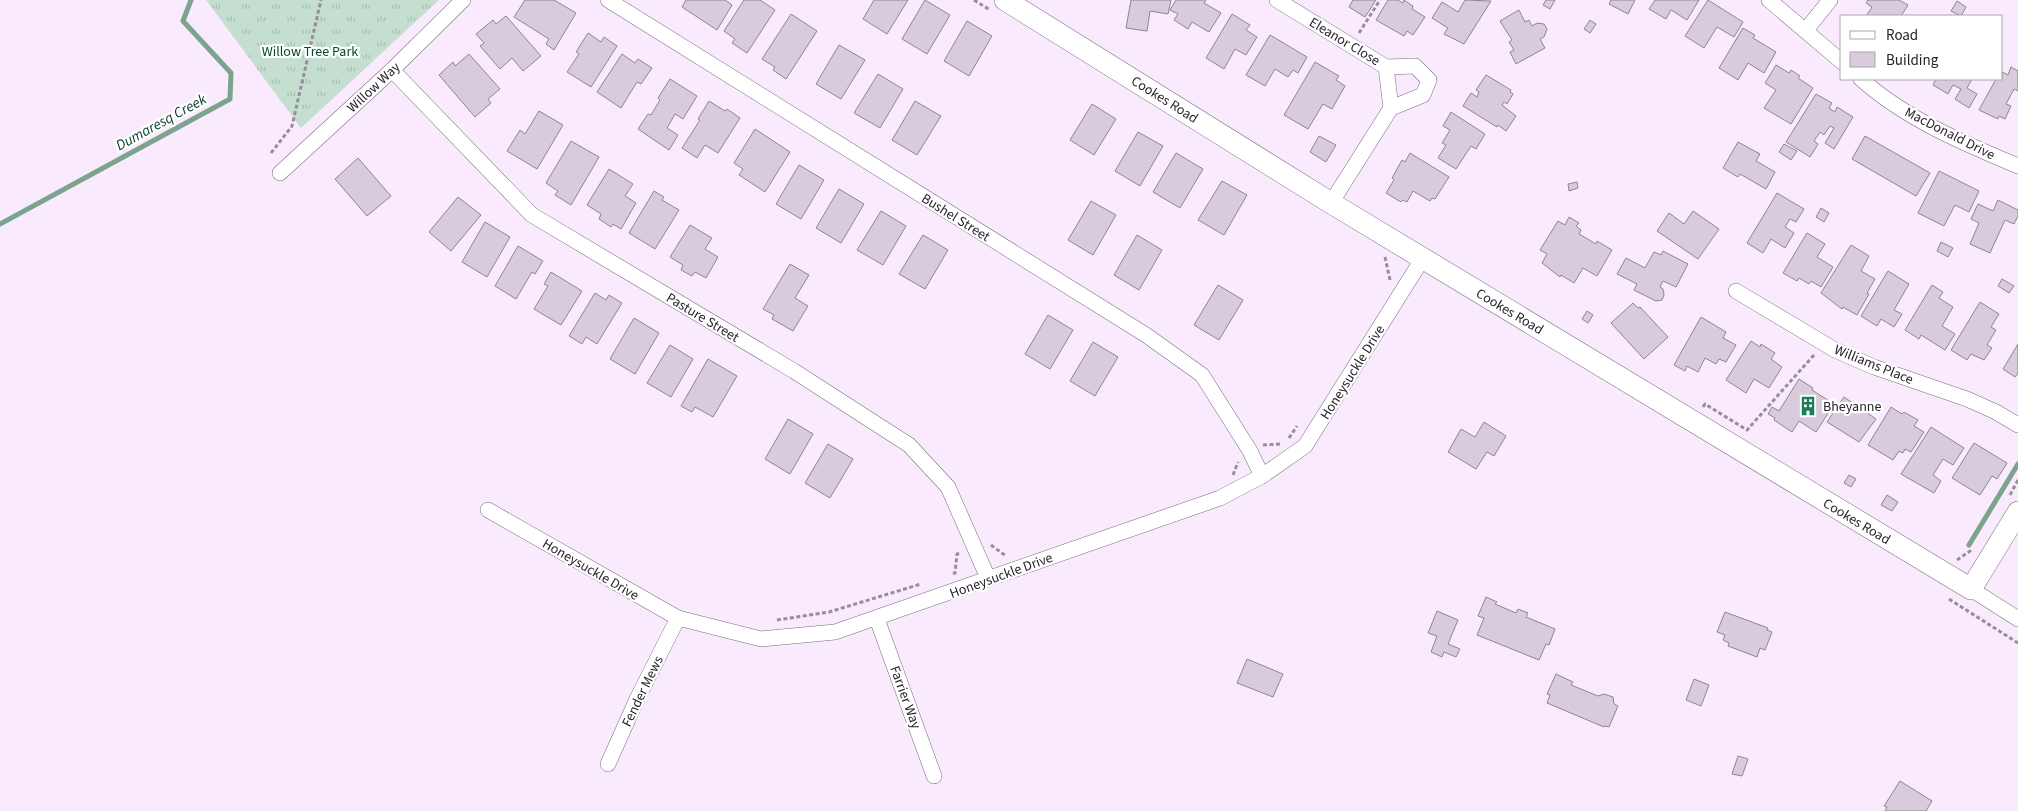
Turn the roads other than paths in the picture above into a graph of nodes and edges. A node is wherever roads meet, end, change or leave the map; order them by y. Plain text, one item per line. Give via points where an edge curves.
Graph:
1 (463, 0) edge
2 (608, 0) edge
3 (1005, 0) edge
4 (1277, 0) edge
5 (1769, 0) edge
6 (1830, 0) edge
7 (1806, 30) junction
8 (1840, 60) edge
9 (1386, 67) junction
10 (392, 70) junction
11 (1862, 80) edge
12 (1392, 108) junction
13 (2018, 166) edge
14 (280, 173) dead end
15 (1330, 202) junction
16 (1423, 258) junction
17 (1736, 291) dead end
18 (2018, 425) edge
19 (1262, 476) junction
20 (488, 510) dead end
21 (2018, 512) edge
22 (988, 578) junction
23 (1971, 589) junction
24 (678, 618) junction
25 (877, 619) junction
26 (2018, 619) edge
27 (608, 764) dead end
28 (934, 776) dead end

1 - 10 street, Willow Way
2 - 19 street, Bushel Street via 1146,335 1202,375
3 - 15 street, Cookes Road
4 - 9 street, Eleanor Close
5 - 7 street
6 - 7 street
7 - 8 street
9 - 12 street, Eleanor Close
9 - 12 street, Eleanor Close via 1415,66 1429,80 1423,95
10 - 14 street, Willow Way
10 - 22 street, Pasture Street via 532,215 794,371 909,445 948,488
11 - 13 street, MacDonald Drive via 1908,114
12 - 15 street
15 - 16 street, Cookes Road
16 - 19 street, Honeysuckle Drive via 1305,446
16 - 23 street, Cookes Road
17 - 18 street, Williams Place via 1835,350 1967,399
19 - 22 street, Honeysuckle Drive via 1220,498
20 - 24 street, Honeysuckle Drive
21 - 23 street
22 - 25 street, Honeysuckle Drive
23 - 26 street, Cookes Road
24 - 25 street, Honeysuckle Drive via 760,639 835,632
24 - 27 street, Fender Mews
25 - 28 street, Farrier Way

